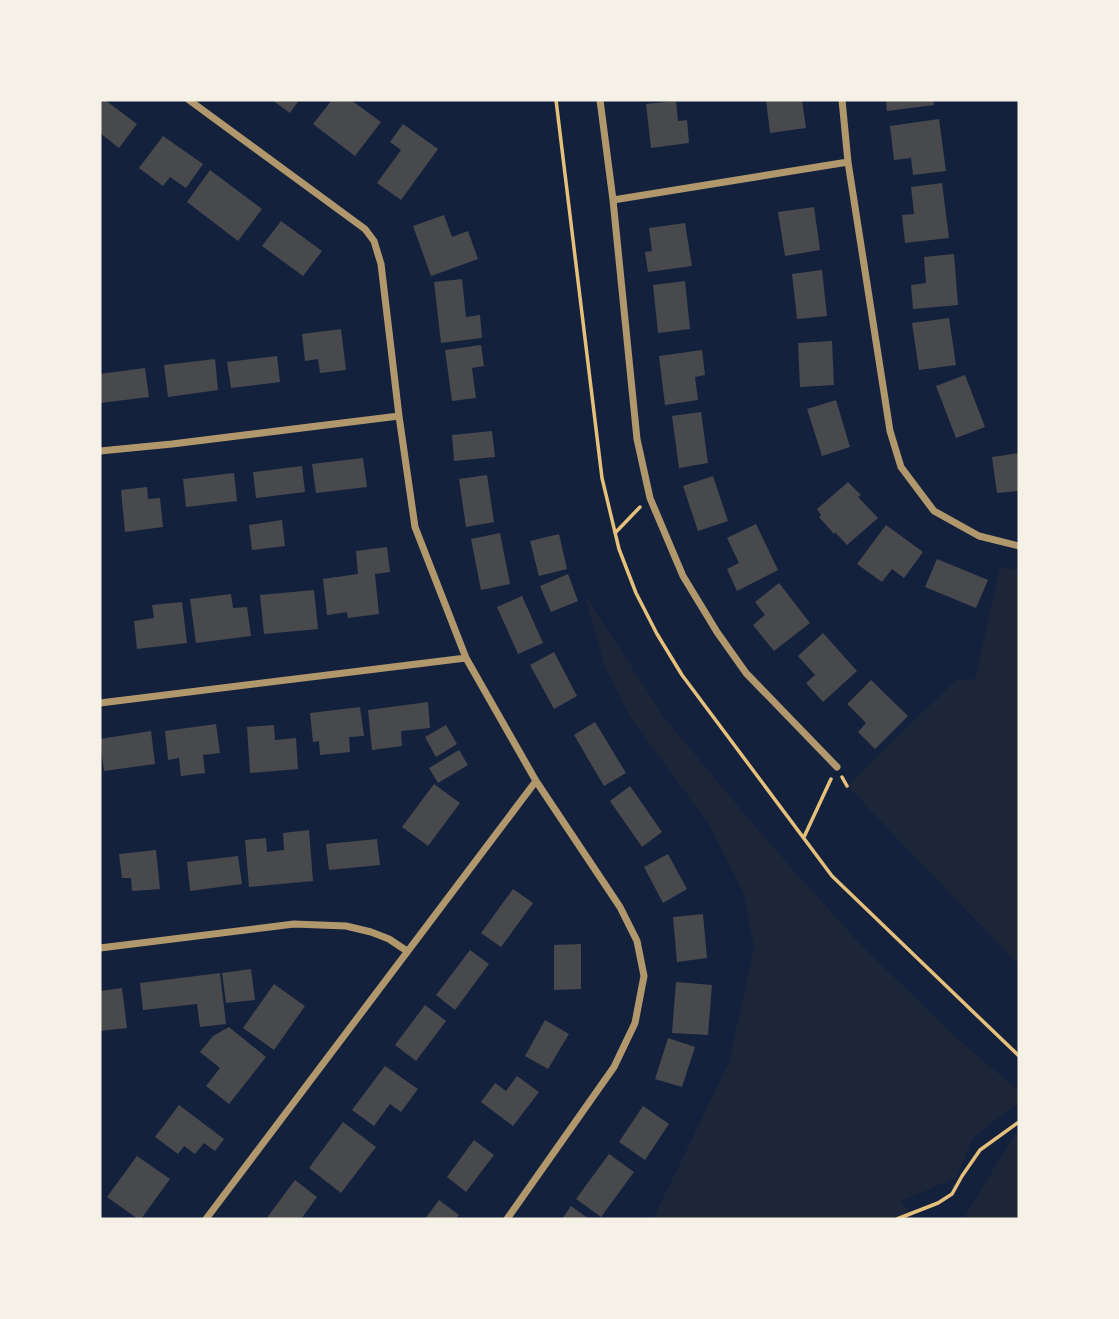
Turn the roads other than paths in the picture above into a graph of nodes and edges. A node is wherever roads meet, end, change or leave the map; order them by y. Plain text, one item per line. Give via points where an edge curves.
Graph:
1 (189, 100) edge
2 (206, 100) edge
3 (600, 100) edge
4 (842, 100) edge
5 (200, 108) junction
6 (848, 162) junction
7 (613, 201) junction
8 (399, 416) junction
9 (100, 451) edge
10 (1019, 546) edge
11 (466, 658) junction
12 (100, 703) edge
13 (837, 767) road end
14 (536, 781) junction
15 (100, 948) edge
16 (407, 951) junction
17 (206, 1219) edge
18 (507, 1219) edge

1 - 5 street
2 - 5 street
3 - 7 street
4 - 6 street
5 - 8 street via 365,229 374,241 381,264
6 - 7 street
6 - 10 street via 890,431 901,467 934,511 979,536
7 - 13 street via 637,439 650,498 683,576 732,653
8 - 9 street
8 - 11 street via 415,527
11 - 12 street
11 - 14 street
14 - 16 street
14 - 18 street via 620,907 637,942 644,976 635,1023 614,1067
15 - 16 street via 294,924 346,926 389,939
16 - 17 street

